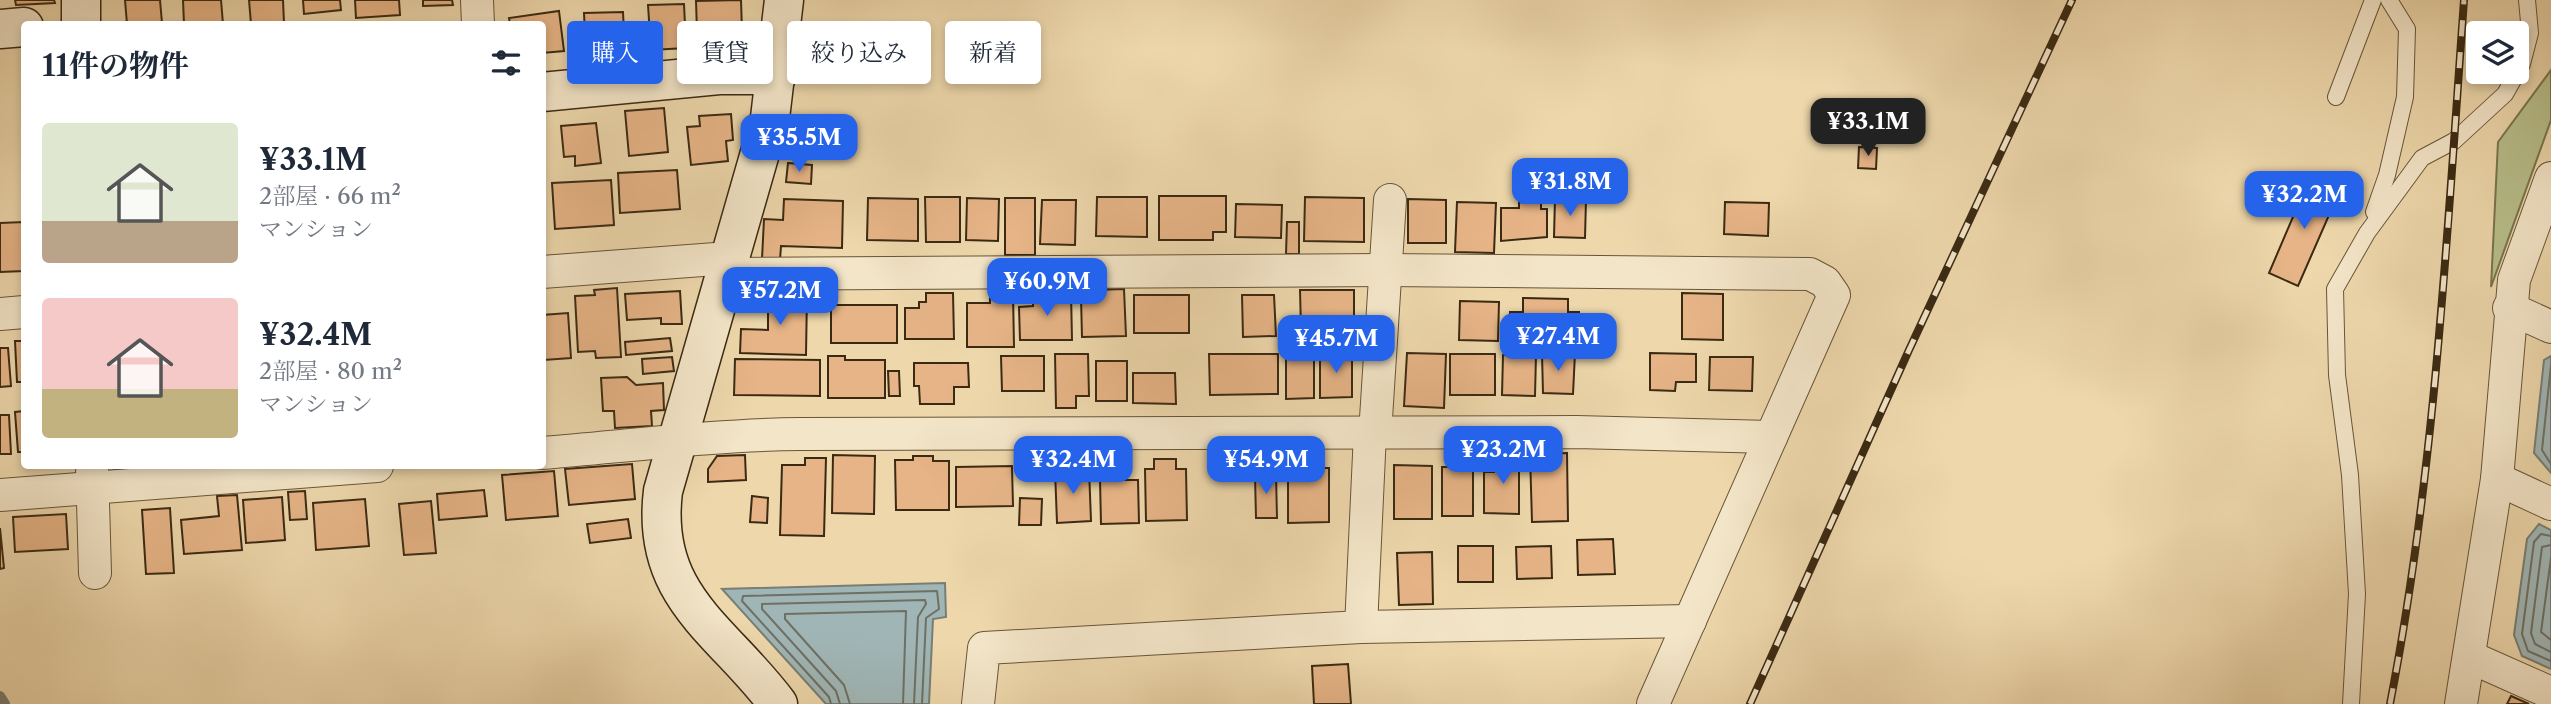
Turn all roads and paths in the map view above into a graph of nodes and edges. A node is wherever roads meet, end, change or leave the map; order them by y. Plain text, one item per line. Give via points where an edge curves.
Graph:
1 (477, 0) edge
2 (784, 0) edge
3 (2374, 0) edge
4 (2389, 0) edge
5 (2526, 0) edge
6 (478, 21) edge
7 (21, 27) edge
8 (0, 29) edge
9 (777, 75) junction
10 (546, 92) edge
11 (2336, 97) dead end
12 (2551, 178) edge
13 (1390, 200) dead end
14 (2367, 233) junction
15 (727, 266) junction
16 (1384, 270) junction
17 (546, 272) edge
18 (2509, 308) junction
19 (21, 312) edge
20 (0, 314) edge
21 (2551, 327) edge
22 (1373, 434) junction
23 (1771, 437) junction
24 (677, 443) junction
25 (546, 453) edge
26 (292, 469) edge
27 (92, 476) edge
28 (2497, 479) junction
29 (0, 495) edge
30 (2551, 504) edge
31 (95, 573) dead end
32 (1690, 621) junction
33 (1361, 627) junction
34 (2470, 657) junction
35 (2551, 693) edge
36 (778, 704) edge
37 (978, 704) edge
38 (1653, 704) edge
39 (2351, 704) edge
40 (2461, 704) edge

1 - 6 street
2 - 9 street
3 - 11 lane
4 - 14 lane via 2407,29 2405,97 2387,175
5 - 14 lane via 2530,33 2522,64 2505,94 2454,141 2422,158
7 - 8 street
9 - 10 street via 719,75
9 - 15 street via 757,170
12 - 18 street via 2514,280
13 - 16 street
14 - 39 lane via 2335,289 2337,375 2350,475 2357,594
15 - 16 street
15 - 17 street
15 - 24 street
16 - 22 street
16 - 23 street via 1810,274 1825,282 1834,295
18 - 21 street
18 - 28 street
19 - 20 street
22 - 23 street via 1576,432
22 - 24 street via 800,434 727,435
22 - 33 street
23 - 32 street
24 - 25 street
24 - 36 street via 659,520 668,564 691,605
26 - 27 street
27 - 29 street
27 - 31 street
28 - 30 street
28 - 34 street
32 - 33 street
32 - 38 street
33 - 37 street via 984,648
34 - 35 street
34 - 40 street

